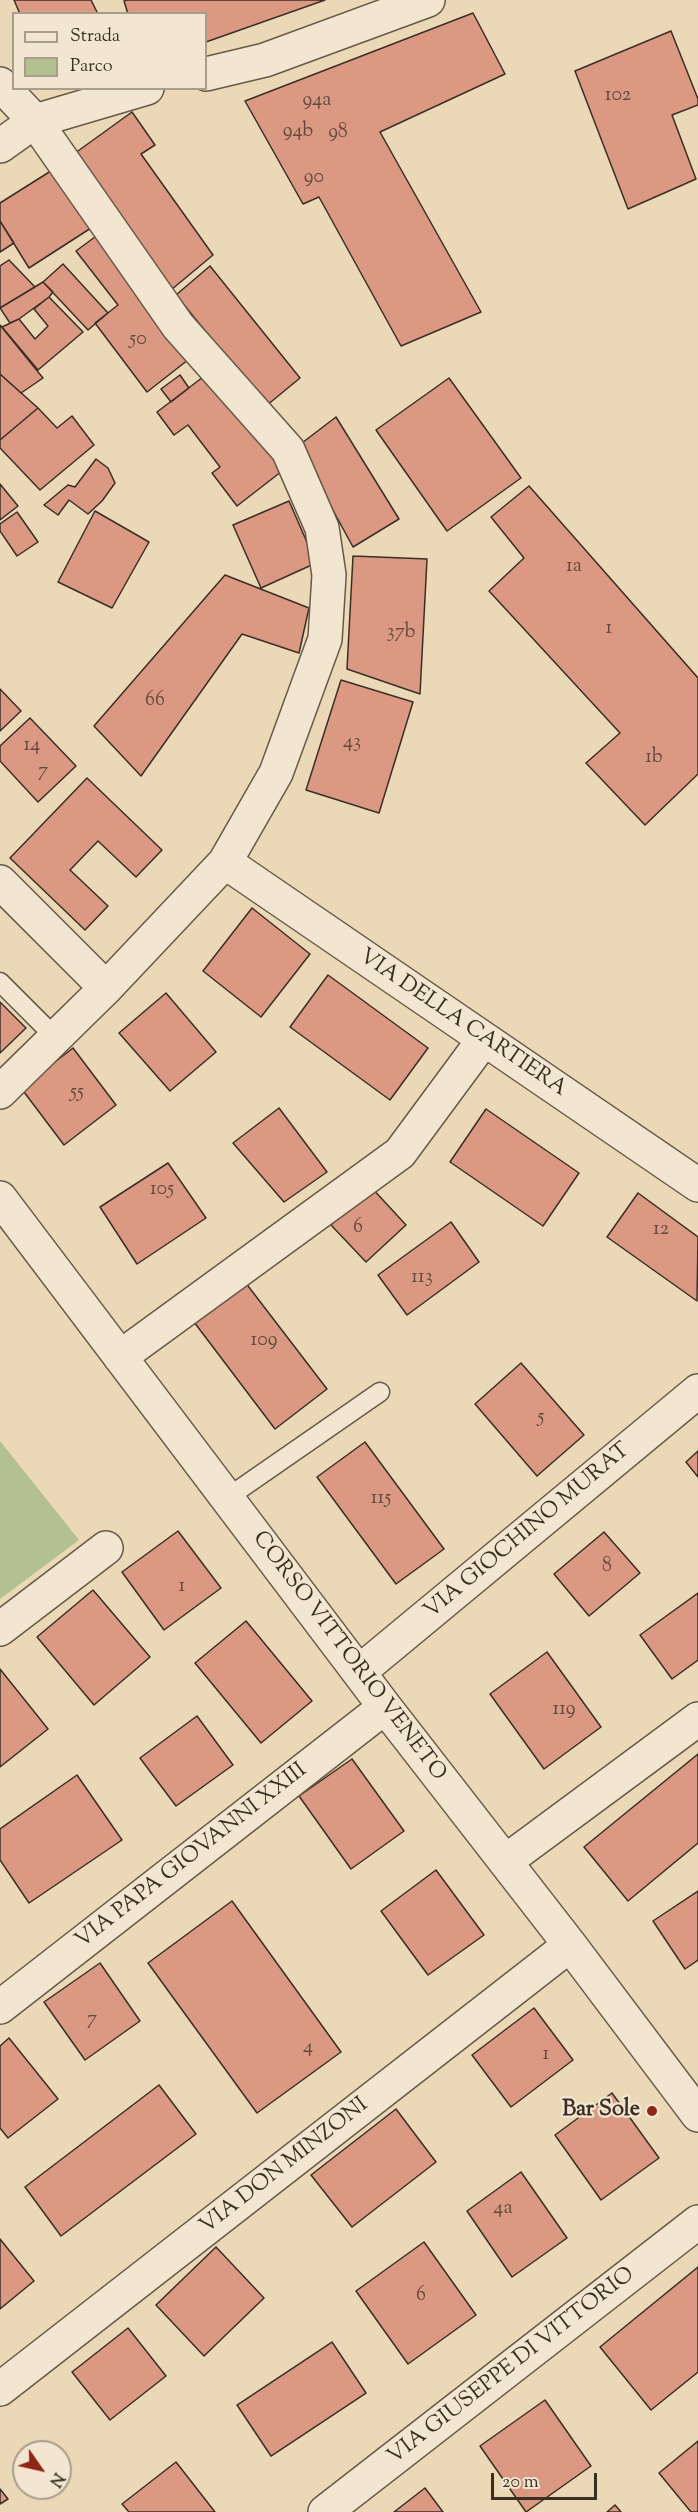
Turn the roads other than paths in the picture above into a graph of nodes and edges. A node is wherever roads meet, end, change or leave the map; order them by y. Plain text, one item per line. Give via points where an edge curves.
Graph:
1 (428, 0) edge
2 (207, 74) edge
3 (0, 84) edge
4 (140, 90) edge
5 (35, 121) junction
6 (0, 146) edge
7 (225, 862) junction
8 (0, 882) edge
9 (0, 982) edge
10 (106, 988) junction
11 (55, 1037) junction
12 (482, 1042) dead end
13 (0, 1092) edge
14 (698, 1185) edge
15 (0, 1198) edge
16 (120, 1357) junction
17 (698, 1391) edge
18 (380, 1392) dead end
19 (227, 1498) junction
20 (106, 1548) dead end
21 (0, 1629) edge
22 (359, 1672) junction
23 (385, 1707) junction
24 (698, 1719) edge
25 (506, 1861) junction
26 (570, 1945) junction
27 (0, 2007) edge
28 (698, 2115) edge
29 (698, 2222) edge
30 (0, 2390) edge
31 (325, 2512) edge

1 - 2 street via 265,60
3 - 5 street
4 - 5 street
5 - 6 street
5 - 7 street via 178,326 288,450 322,528 329,575 325,639 276,773
7 - 10 street
7 - 14 street, VIA DELLA CARTIERA
8 - 10 street
9 - 11 lane
10 - 11 street
11 - 13 street
12 - 16 street via 400,1153
15 - 16 street, CORSO VITTORIO VENETO
16 - 19 street, CORSO VITTORIO VENETO
17 - 22 street, VIA GIOCHINO MURAT
18 - 19 lane
19 - 22 street, CORSO VITTORIO VENETO
20 - 21 street
22 - 23 street, CORSO VITTORIO VENETO
23 - 25 street, CORSO VITTORIO VENETO
23 - 27 street, VIA PAPA GIOVANNI XXIII
24 - 25 street
25 - 26 street, CORSO VITTORIO VENETO
26 - 28 street, CORSO VITTORIO VENETO
26 - 30 street, VIA DON MINZONI
29 - 31 street, VIA GIUSEPPE DI VITTORIO

